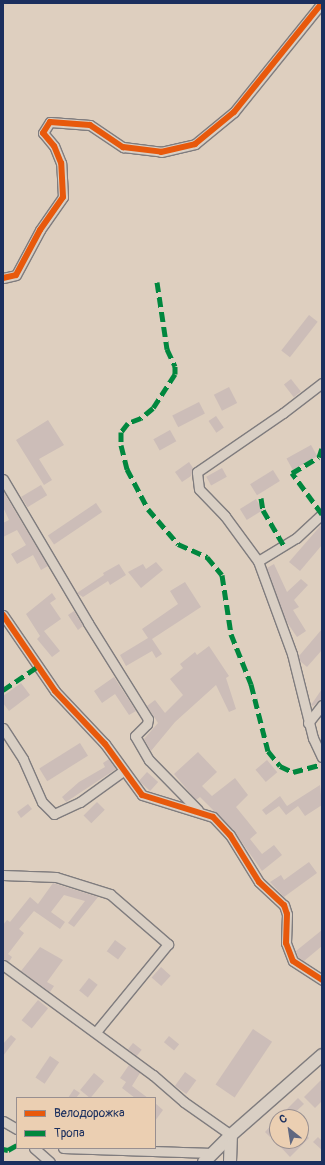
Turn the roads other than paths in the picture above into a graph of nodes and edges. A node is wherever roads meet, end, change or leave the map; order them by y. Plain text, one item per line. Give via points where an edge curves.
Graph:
1 (322, 3) edge
2 (3, 278) edge
3 (322, 383) edge
4 (3, 479) edge
5 (322, 514) edge
6 (258, 560) junction
7 (3, 615) edge
8 (322, 705) edge
9 (308, 723) junction
10 (3, 728) edge
11 (322, 756) edge
12 (123, 772) junction
13 (198, 810) junction
14 (3, 875) edge
15 (3, 965) edge
16 (322, 980) edge
17 (96, 1032) junction
18 (322, 1055) edge
19 (3, 1121) edge
20 (16, 1128) edge
21 (231, 1135) junction
22 (35, 1149) edge
23 (93, 1149) edge
24 (212, 1153) junction
25 (50, 1162) edge
26 (204, 1162) edge
27 (230, 1162) edge

1 - 2 street via 234,112 195,144 161,152 124,147 90,125 50,122 43,133 54,146 61,163 63,197 40,230 16,275
3 - 6 street via 197,472 199,489 233,525
4 - 13 street via 148,719 147,724 135,736 149,760
5 - 6 street via 296,538
6 - 9 street via 292,654
7 - 12 street via 55,691 105,744
8 - 9 street
9 - 11 street
10 - 12 street via 23,759 42,802 54,814 71,807
12 - 13 street via 142,794
13 - 16 street via 213,817 230,835 259,882 278,897 287,914 288,952 302,969
14 - 17 street via 56,877 110,894 168,944
15 - 17 street
17 - 21 street via 184,1102
18 - 21 street
19 - 20 street
21 - 24 street
21 - 27 street
22 - 25 street
23 - 24 street
24 - 26 street

